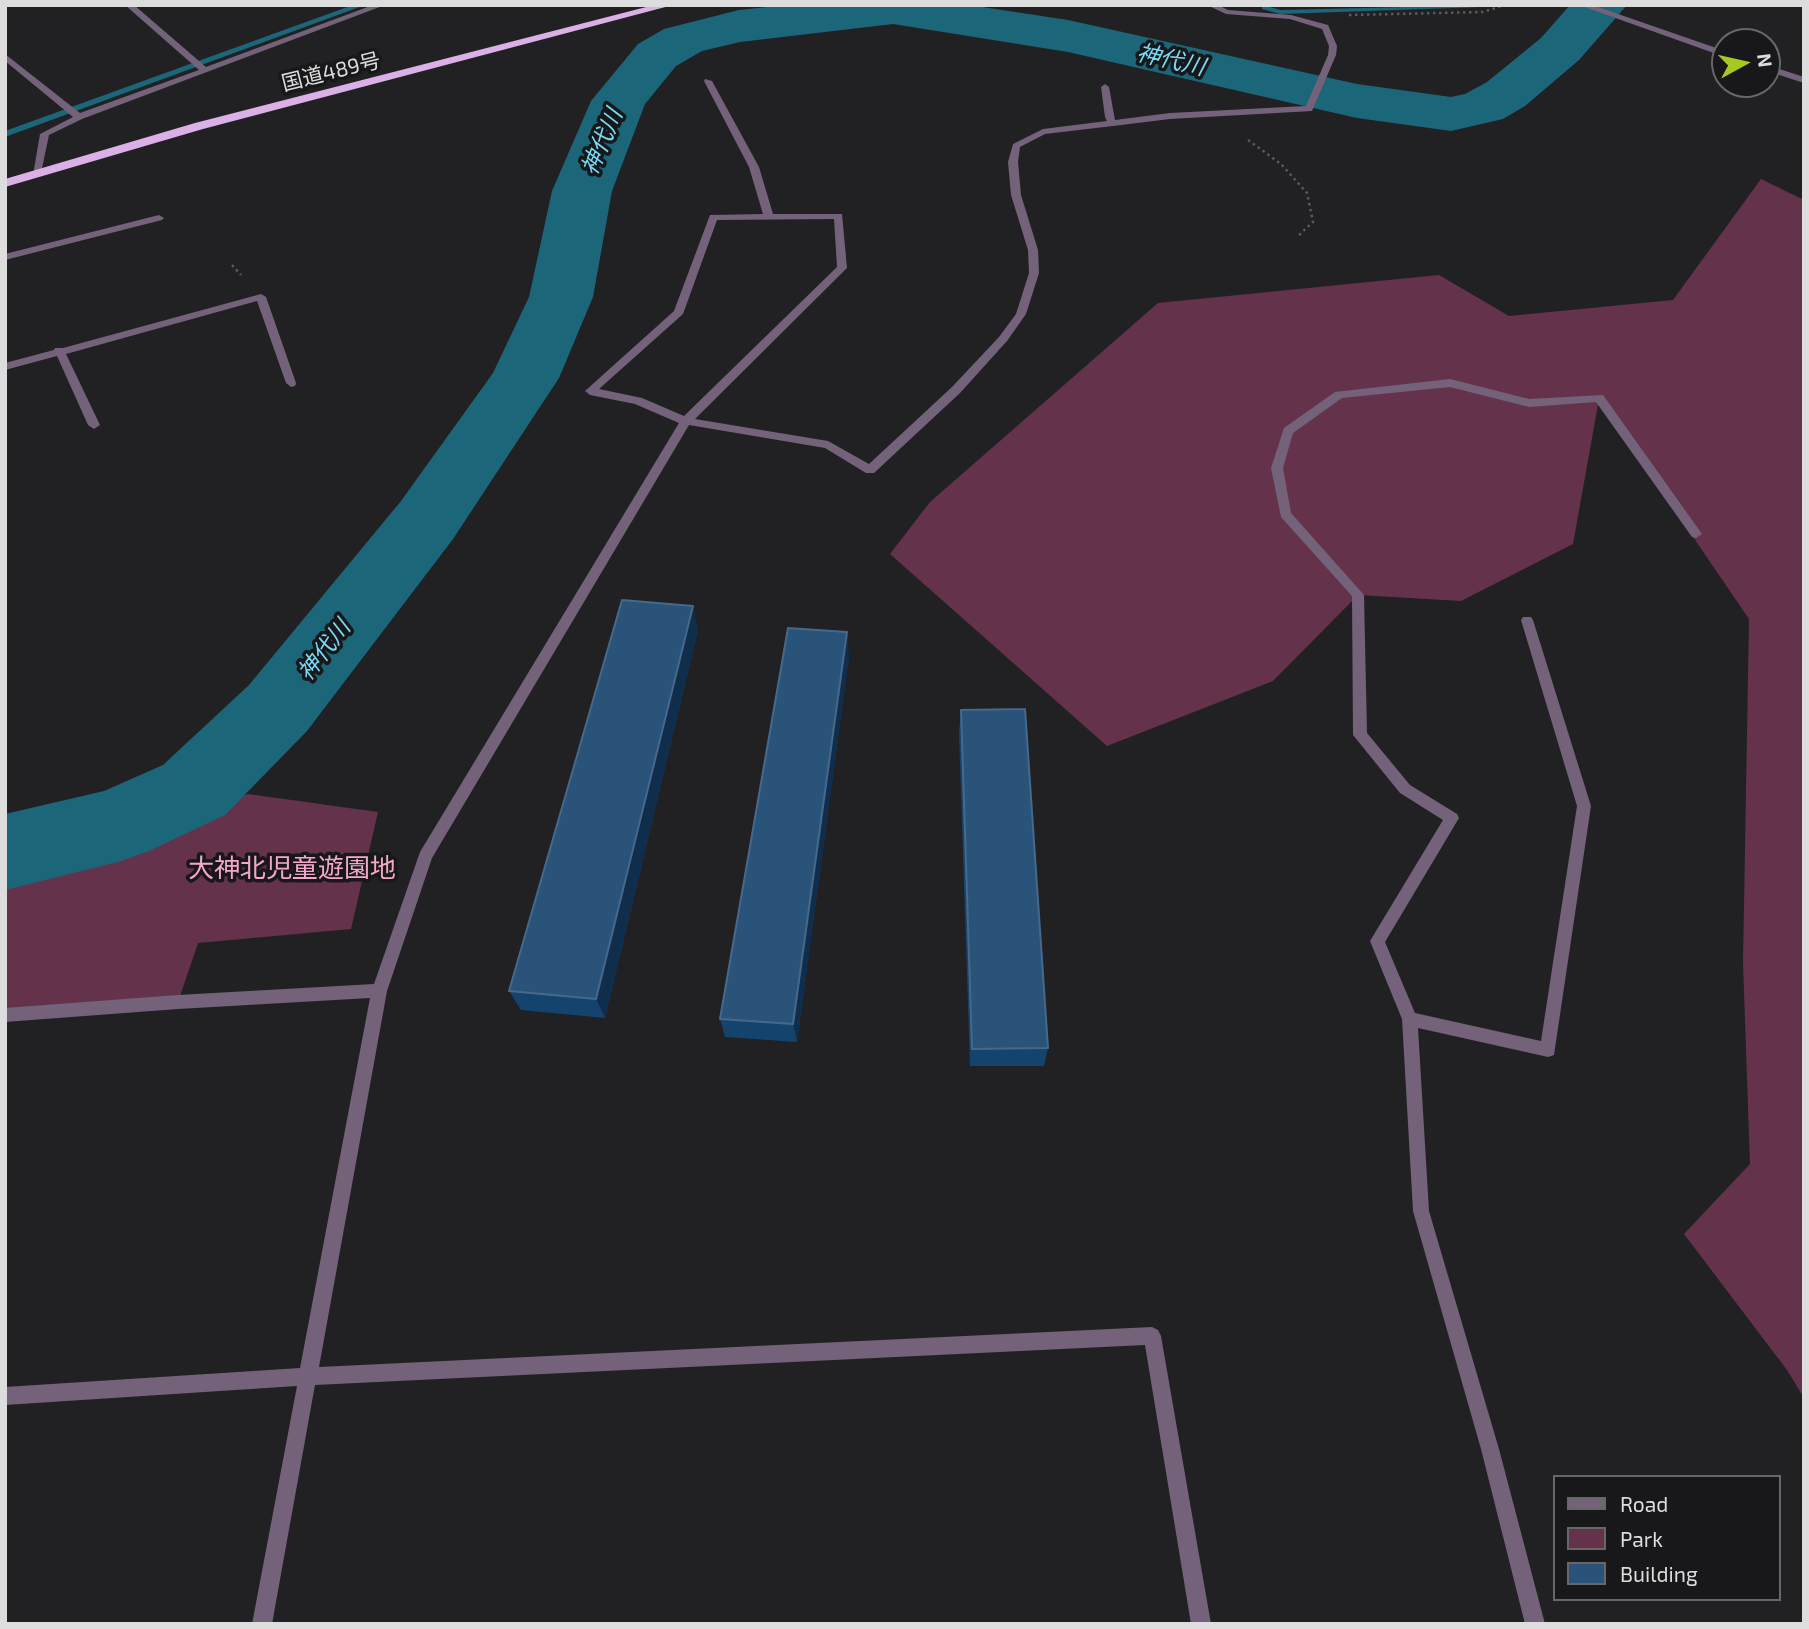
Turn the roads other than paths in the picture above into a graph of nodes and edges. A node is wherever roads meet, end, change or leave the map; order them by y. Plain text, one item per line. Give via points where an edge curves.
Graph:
1 (129, 5) edge
2 (381, 5) edge
3 (668, 5) edge
4 (1211, 5) edge
5 (1583, 5) edge
6 (1711, 49) edge
7 (5, 56) edge
8 (206, 71) junction
9 (1781, 73) edge
10 (1804, 80) edge
11 (708, 81) dead end
12 (1105, 87) dead end
13 (79, 117) junction
14 (1113, 123) junction
15 (36, 173) junction
16 (5, 183) edge
17 (769, 216) junction
18 (159, 218) dead end
19 (5, 257) edge
20 (59, 350) junction
21 (5, 367) edge
22 (291, 383) dead end
23 (686, 421) junction
24 (94, 425) dead end
25 (1696, 534) dead end
26 (1527, 620) dead end
27 (379, 991) junction
28 (5, 1015) edge
29 (1410, 1019) junction
30 (309, 1376) junction
31 (5, 1396) edge
32 (262, 1624) edge
33 (1201, 1624) edge
34 (1535, 1624) edge

1 - 8 street
2 - 8 street
3 - 15 highway, 国道489号 via 199,126
4 - 14 street via 1226,12 1291,17 1325,27 1333,46 1309,109
5 - 6 street
7 - 13 street
8 - 13 street
9 - 10 street
11 - 17 street via 754,167
12 - 14 street
13 - 15 street via 45,134
14 - 23 street via 1043,132 1016,146 1016,195 1034,250 1034,273 1021,314 956,390 870,470 828,445
15 - 16 highway, 国道489号
17 - 23 street via 839,216 842,268
17 - 23 street via 713,217 679,312 590,391 638,401
18 - 19 street
20 - 21 street
20 - 22 street via 261,297
20 - 24 street
23 - 27 street via 425,856
25 - 29 street via 1599,398 1529,403 1450,383 1408,387 1339,395 1288,431 1277,468 1285,514 1358,595 1360,735 1405,789 1452,818 1377,941
26 - 29 street via 1584,806 1548,1051
27 - 28 street
27 - 30 street
29 - 34 street via 1421,1211
30 - 31 street
30 - 32 street
30 - 33 street via 1152,1336

